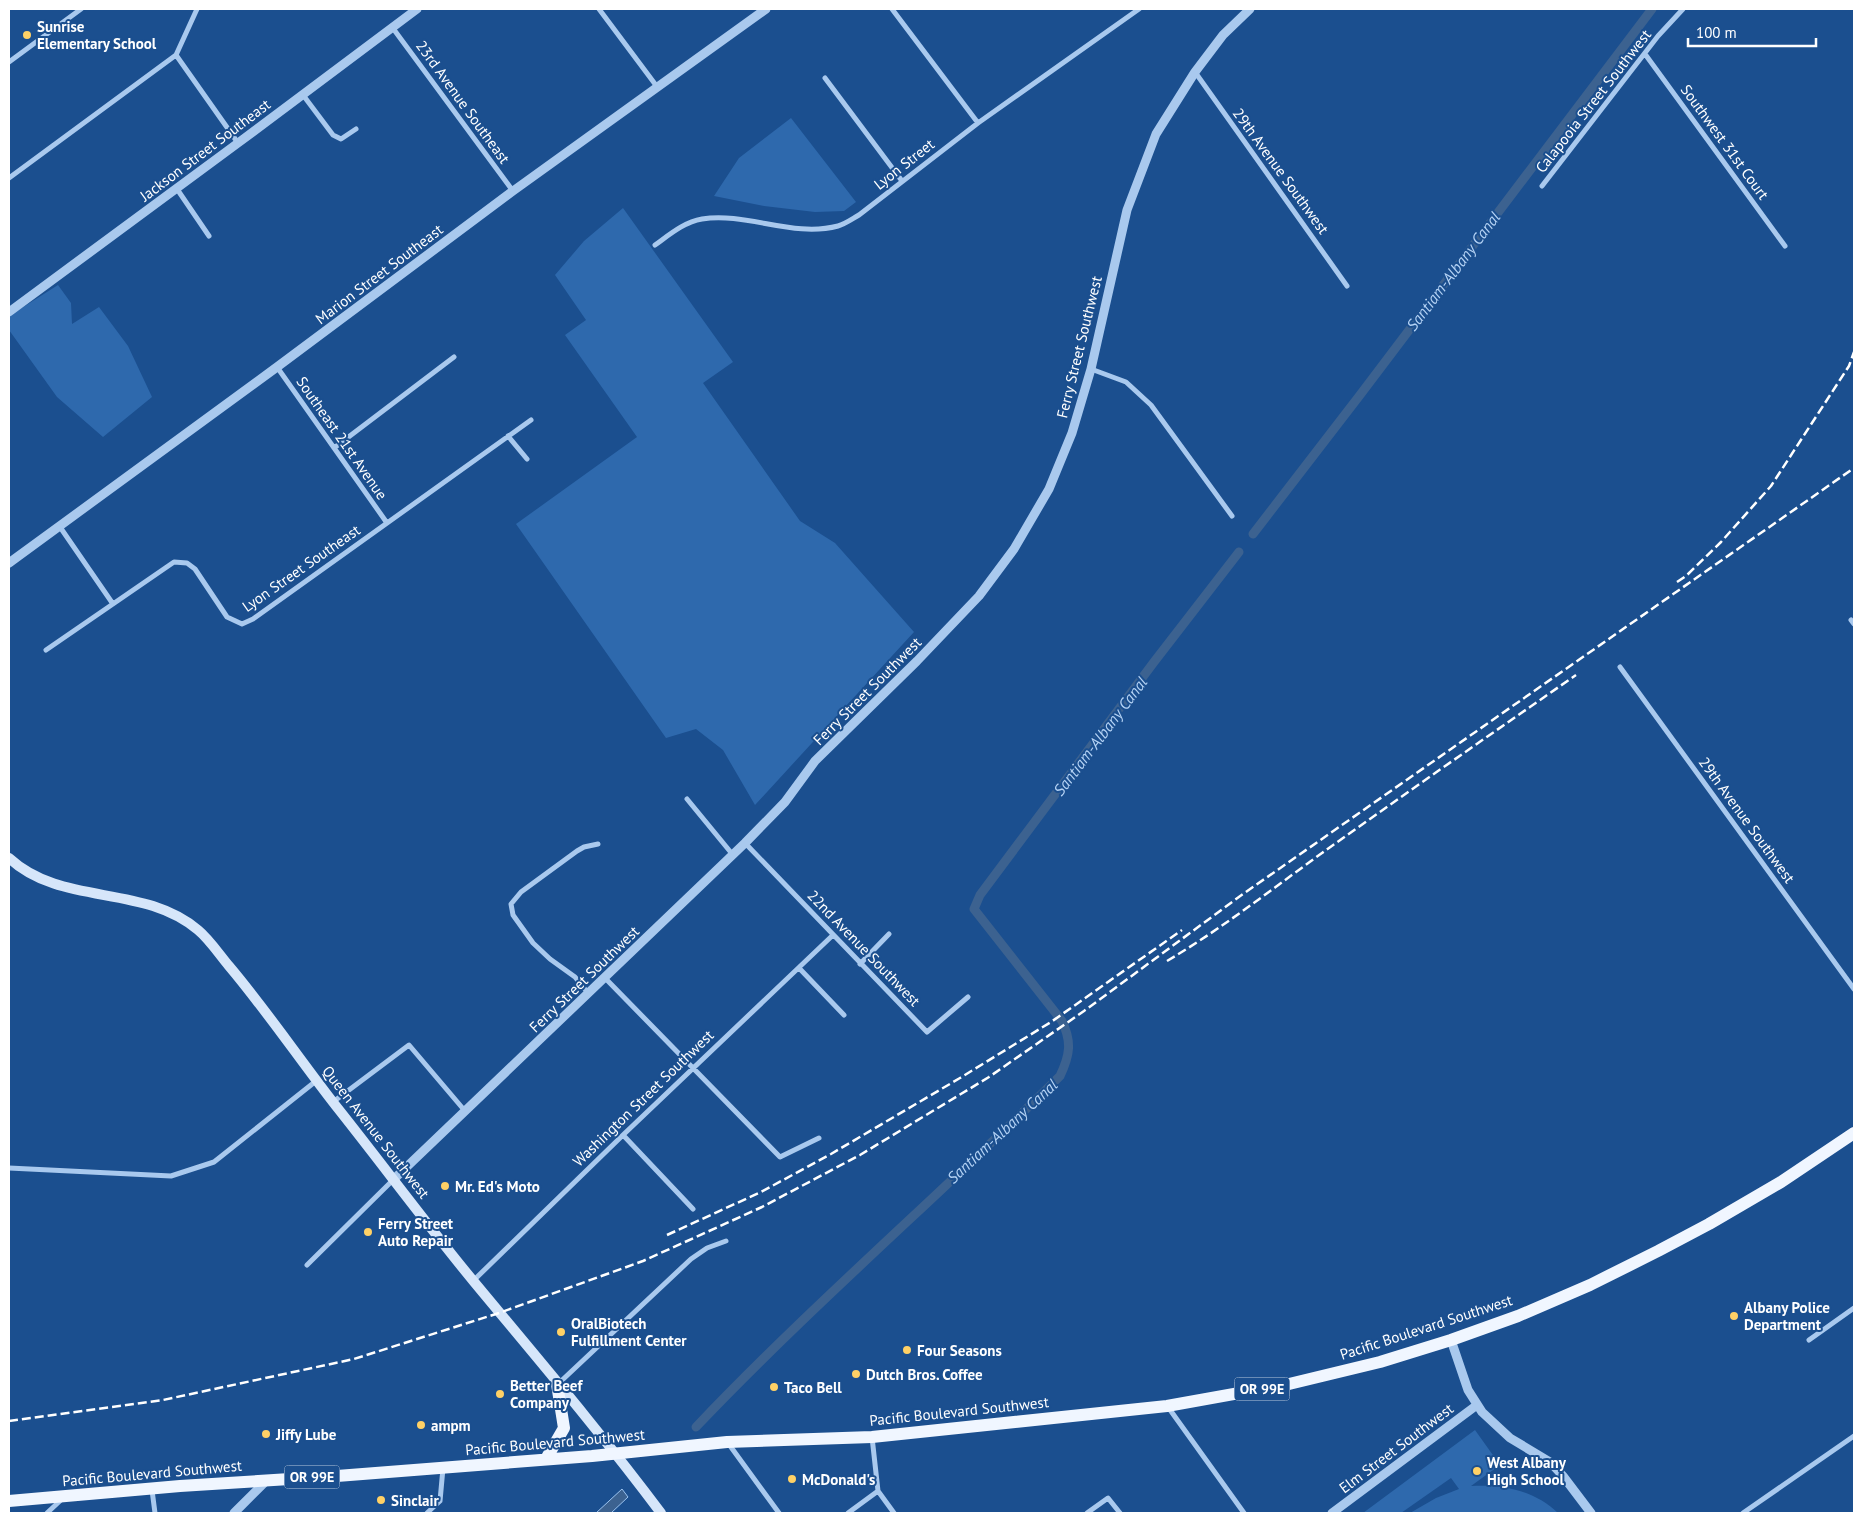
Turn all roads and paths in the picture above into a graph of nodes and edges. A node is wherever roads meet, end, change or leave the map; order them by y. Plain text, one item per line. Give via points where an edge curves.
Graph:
1 (81, 9) edge
2 (197, 9) edge
3 (417, 9) edge
4 (599, 9) edge
5 (766, 9) edge
6 (892, 9) edge
7 (1139, 9) edge
8 (1250, 9) edge
9 (1683, 9) edge
10 (392, 27) junction
11 (1644, 54) junction
12 (176, 55) junction
13 (9, 62) edge
14 (1194, 72) junction
15 (825, 78) dead end
16 (658, 88) junction
17 (303, 95) junction
18 (978, 123) junction
19 (356, 129) dead end
20 (238, 144) junction
21 (9, 178) edge
22 (902, 181) junction
23 (1542, 186) dead end
24 (177, 189) junction
25 (513, 191) junction
26 (209, 236) dead end
27 (655, 245) dead end
28 (1785, 246) dead end
29 (1347, 286) dead end
30 (9, 312) edge
31 (454, 357) dead end
32 (277, 367) junction
33 (1091, 369) junction
34 (530, 420) dead end
35 (508, 436) junction
36 (334, 448) junction
37 (526, 459) dead end
38 (1232, 516) dead end
39 (387, 523) junction
40 (60, 527) junction
41 (9, 564) edge
42 (112, 604) junction
43 (46, 650) dead end
44 (1620, 667) dead end
45 (687, 799) dead end
46 (598, 844) dead end
47 (745, 844) junction
48 (733, 855) junction
49 (9, 858) edge
50 (889, 934) dead end
51 (833, 935) junction
52 (860, 964) junction
53 (799, 968) junction
54 (605, 978) junction
55 (1854, 989) edge
56 (589, 994) junction
57 (968, 997) dead end
58 (844, 1015) dead end
59 (693, 1068) junction
60 (317, 1080) junction
61 (333, 1102) junction
62 (464, 1111) junction
63 (1854, 1133) edge
64 (623, 1135) junction
65 (819, 1138) dead end
66 (9, 1168) edge
67 (394, 1179) junction
68 (692, 1209) dead end
69 (726, 1241) dead end
70 (306, 1265) dead end
71 (474, 1281) junction
72 (1854, 1308) edge
73 (1451, 1340) junction
74 (1809, 1340) dead end
75 (557, 1384) junction
76 (1477, 1405) junction
77 (1168, 1406) junction
78 (1854, 1436) edge
79 (872, 1437) junction
80 (727, 1442) junction
81 (615, 1454) junction
82 (546, 1459) junction
83 (443, 1468) junction
84 (266, 1480) junction
85 (152, 1490) junction
86 (878, 1491) junction
87 (64, 1497) junction
88 (9, 1501) edge
89 (47, 1513) edge
90 (155, 1513) edge
91 (234, 1513) edge
92 (427, 1513) edge
93 (661, 1513) edge
94 (779, 1513) edge
95 (848, 1513) edge
96 (894, 1513) edge
97 (1087, 1513) edge
98 (1120, 1513) edge
99 (1244, 1513) edge
100 (1332, 1513) edge
101 (1590, 1513) edge
102 (1743, 1513) edge

1 - 13 street
2 - 12 street
3 - 10 street, Jackson Street Southeast
4 - 16 street
5 - 16 street, Marion Street Southeast
6 - 18 street
7 - 18 street, Lyon Street
8 - 14 street, Ferry Street Southwest via 1223,35
9 - 11 street, Calapooia Street Southwest
10 - 17 street, Jackson Street Southeast
10 - 25 street, 23rd Avenue Southeast
11 - 23 street, Calapooia Street Southwest
11 - 28 street, Southwest 31st Court
12 - 20 street
12 - 21 street
14 - 29 street, 29th Avenue Southwest
14 - 33 street, Ferry Street Southwest via 1156,134 1126,210
15 - 22 street
16 - 25 street, Marion Street Southeast
17 - 19 street via 334,135 341,139
17 - 20 street, Jackson Street Southeast
18 - 22 street, Lyon Street
20 - 24 street, Jackson Street Southeast
22 - 27 street, Lyon Street via 840,226 819,229 701,219 686,224
24 - 26 street
24 - 30 street, Jackson Street Southeast
25 - 32 street, Marion Street Southeast
31 - 36 street
32 - 36 street, Southeast 21st Avenue
32 - 40 street, Marion Street Southeast
33 - 38 street via 1126,382 1151,404
33 - 47 street, Ferry Street Southwest via 1072,433 1049,489 1014,549 979,596 815,761 785,802
34 - 35 street, Lyon Street Southeast
35 - 37 street
35 - 39 street, Lyon Street Southeast
36 - 39 street, Southeast 21st Avenue
39 - 42 street, Lyon Street Southeast via 242,624 227,617 195,569 187,563 174,562
40 - 41 street, Marion Street Southeast
40 - 42 street
42 - 43 street, Lyon Street Southeast
44 - 55 street, 29th Avenue Southwest
45 - 48 street
46 - 56 street via 577,851 521,892 511,904 512,915 533,943 575,977
47 - 48 street, Ferry Street Southwest
47 - 51 street, 22nd Avenue Southwest
48 - 54 street, Ferry Street Southwest
49 - 60 main road, Queen Avenue Southwest via 31,874 62,887 131,899 171,912 199,930
50 - 52 street
51 - 52 street, 22nd Avenue Southwest
51 - 53 street, Washington Street Southwest
52 - 57 street, 22nd Avenue Southwest via 927,1032
53 - 58 street
53 - 59 street, Washington Street Southwest
54 - 56 street, Ferry Street Southwest
54 - 59 street
56 - 62 street, Ferry Street Southwest
59 - 64 street, Washington Street Southwest
59 - 65 street via 780,1157
60 - 61 main road, Queen Avenue Southwest
60 - 66 street via 214,1162 171,1176
61 - 62 street via 410,1044
61 - 67 main road, Queen Avenue Southwest
62 - 67 street, Ferry Street Southwest
63 - 73 main road, Pacific Boulevard Southwest / OR 99E via 1781,1182 1658,1252 1518,1316
64 - 68 street
64 - 71 street, Washington Street Southwest
67 - 70 street, Ferry Street Southwest
67 - 71 main road, Queen Avenue Southwest
69 - 75 street via 707,1248 692,1259
71 - 75 main road, Queen Avenue Southwest
72 - 74 street
73 - 76 street via 1465,1383
73 - 77 main road, Pacific Boulevard Southwest / OR 99E via 1380,1362 1289,1384
75 - 81 main road, Queen Avenue Southwest
75 - 82 main road via 564,1428
76 - 100 street, Elm Street Southwest
76 - 101 street via 1510,1438 1550,1462
77 - 79 main road, Pacific Boulevard Southwest / OR 99E
77 - 99 street
78 - 102 street
79 - 80 main road, Pacific Boulevard Southwest / OR 99E
79 - 86 street
80 - 81 main road, Pacific Boulevard Southwest / OR 99E
80 - 94 street
81 - 82 main road, Pacific Boulevard Southwest / OR 99E
81 - 93 main road, Queen Avenue Southwest
82 - 83 main road, Pacific Boulevard Southwest / OR 99E
83 - 84 main road, Pacific Boulevard Southwest / OR 99E
83 - 92 street via 440,1501
84 - 85 main road, Pacific Boulevard Southwest / OR 99E
84 - 91 street
85 - 87 main road, Pacific Boulevard Southwest / OR 99E
85 - 90 street
86 - 95 street
86 - 96 street
87 - 88 main road, Pacific Boulevard Southwest / OR 99E
87 - 89 street
97 - 98 street via 1108,1498

